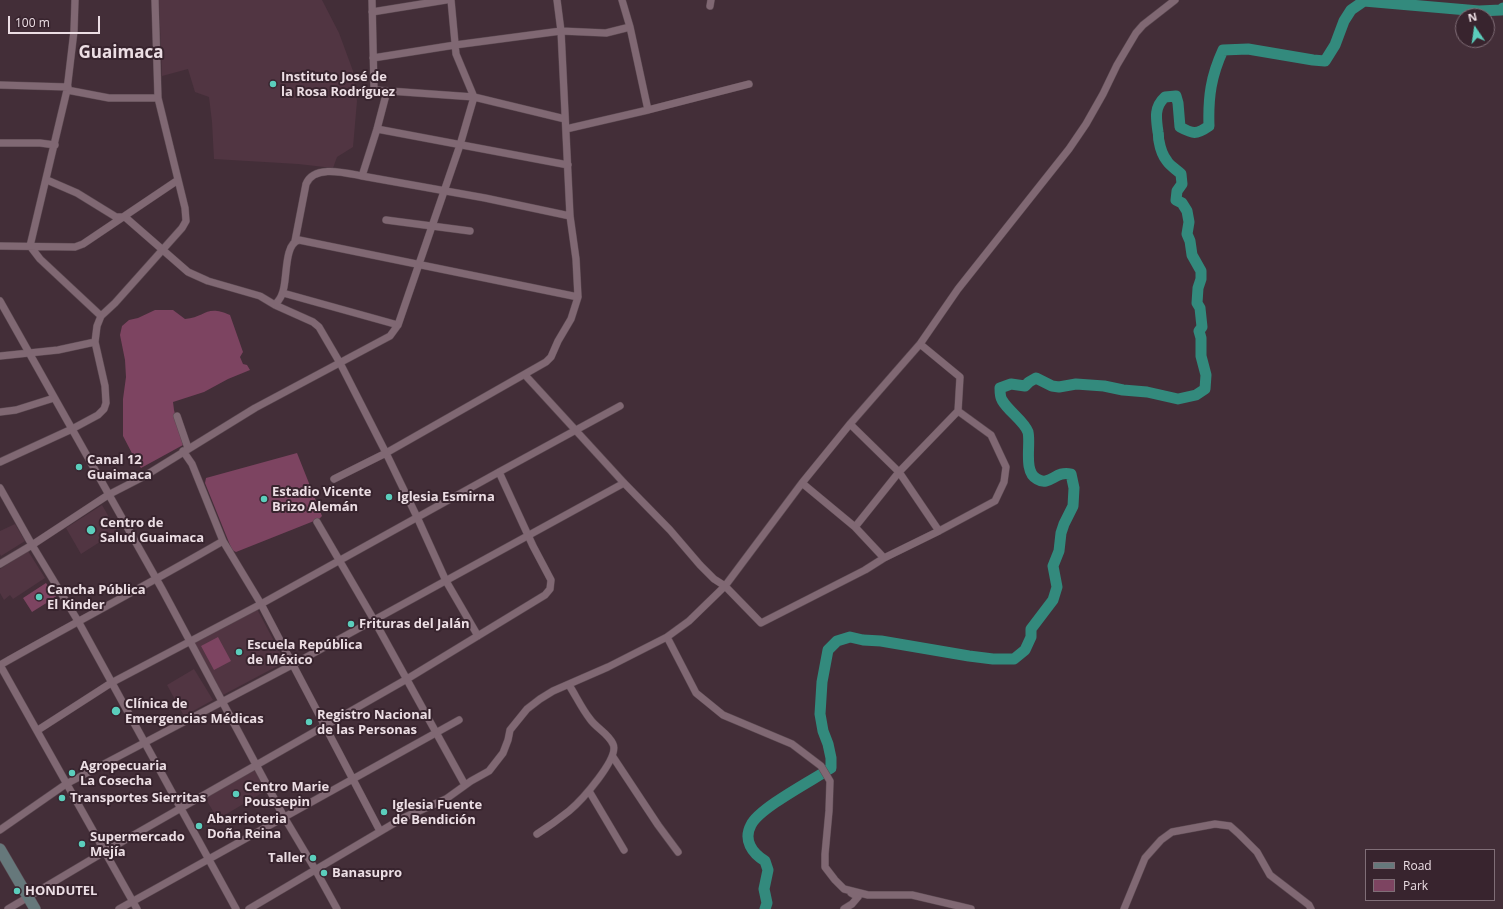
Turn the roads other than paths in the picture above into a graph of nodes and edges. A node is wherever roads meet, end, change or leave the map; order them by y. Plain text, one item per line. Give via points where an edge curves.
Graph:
1 (75, 0) edge
2 (155, 0) edge
3 (372, 0) edge
4 (446, 0) edge
5 (451, 0) edge
6 (558, 0) edge
7 (622, 0) edge
8 (1175, 0) edge
9 (372, 12) junction
10 (630, 28) junction
11 (560, 31) junction
12 (455, 45) junction
13 (373, 58) junction
14 (749, 84) dead end
15 (0, 85) edge
16 (68, 89) junction
17 (387, 91) junction
18 (474, 97) junction
19 (158, 98) junction
20 (648, 110) junction
21 (565, 119) junction
22 (377, 129) junction
23 (566, 129) junction
24 (0, 143) edge
25 (55, 144) junction
26 (460, 145) junction
27 (568, 165) junction
28 (362, 176) junction
29 (47, 180) junction
30 (178, 180) junction
31 (444, 190) junction
32 (570, 216) junction
33 (123, 217) junction
34 (386, 220) dead end
35 (432, 226) junction
36 (470, 231) dead end
37 (295, 241) junction
38 (0, 246) edge
39 (30, 246) junction
40 (163, 249) junction
41 (419, 264) junction
42 (283, 293) junction
43 (578, 297) junction
44 (0, 302) edge
45 (275, 305) junction
46 (101, 316) junction
47 (398, 325) junction
48 (95, 342) junction
49 (920, 344) junction
50 (29, 353) junction
51 (0, 356) edge
52 (340, 363) junction
53 (525, 375) junction
54 (54, 398) junction
55 (620, 406) dead end
56 (958, 411) junction
57 (0, 412) edge
58 (177, 416) dead end
59 (850, 424) junction
60 (72, 429) junction
61 (575, 431) junction
62 (186, 450) junction
63 (386, 453) junction
64 (0, 462) edge
65 (498, 472) junction
66 (899, 472) junction
67 (334, 479) dead end
68 (624, 483) junction
69 (802, 483) junction
70 (0, 488) edge
71 (108, 495) junction
72 (417, 517) junction
73 (317, 522) dead end
74 (855, 527) junction
75 (939, 531) junction
76 (528, 536) junction
77 (223, 541) junction
78 (32, 545) junction
79 (884, 558) junction
80 (339, 561) junction
81 (0, 564) edge
82 (156, 580) junction
83 (446, 581) junction
84 (725, 586) junction
85 (261, 604) junction
86 (374, 620) junction
87 (78, 621) junction
88 (478, 636) junction
89 (667, 637) junction
90 (189, 641) junction
91 (0, 665) edge
92 (292, 665) junction
93 (407, 679) junction
94 (111, 683) junction
95 (569, 685) junction
96 (222, 702) junction
97 (459, 720) dead end
98 (324, 726) junction
99 (38, 730) junction
100 (436, 732) junction
101 (145, 743) junction
102 (613, 758) junction
103 (256, 766) junction
104 (353, 778) junction
105 (66, 784) junction
106 (465, 785) junction
107 (589, 791) junction
108 (181, 809) junction
109 (284, 817) junction
110 (0, 830) edge
111 (380, 831) junction
112 (537, 834) dead end
113 (0, 849) edge
114 (624, 850) dead end
115 (104, 852) junction
116 (678, 852) dead end
117 (209, 860) junction
118 (315, 869) junction
119 (844, 889) junction
120 (28, 897) junction
121 (133, 902) junction
122 (8, 909) edge
123 (35, 909) edge
124 (119, 909) edge
125 (137, 909) edge
126 (236, 909) edge
127 (249, 909) edge
128 (337, 909) edge
129 (844, 909) edge
130 (970, 909) edge
131 (1124, 909) edge
132 (1311, 909) edge

1 - 16 street
2 - 19 street
3 - 9 street
4 - 9 street
5 - 12 street
6 - 11 street
7 - 10 street
8 - 49 street via 1136,32 1104,94 1069,149 958,289
9 - 13 street
10 - 11 street via 606,34
10 - 20 street
11 - 12 street
11 - 21 street
12 - 13 street
12 - 18 street
13 - 17 street via 374,90
14 - 20 street
15 - 16 street
16 - 19 street via 109,98
16 - 25 street
17 - 18 street
17 - 22 street
18 - 21 street
18 - 26 street
19 - 30 street
20 - 23 street
21 - 23 street
22 - 26 street
22 - 28 street
23 - 27 street
24 - 25 street
25 - 29 street
26 - 27 street
26 - 31 street
27 - 32 street
28 - 31 street
28 - 37 street via 332,171 310,176 306,184
29 - 33 street via 77,193 116,217
29 - 39 street via 42,190
30 - 33 street
30 - 40 street via 186,222
31 - 32 street
31 - 35 street
32 - 43 street
33 - 39 street via 84,244 75,247
33 - 40 street
34 - 35 street
35 - 36 street
35 - 41 street
37 - 41 street
37 - 42 street via 291,246 286,267
38 - 39 street
39 - 46 street via 40,259
40 - 45 street via 195,276 260,296
40 - 46 street
41 - 43 street
41 - 47 street
42 - 45 street
42 - 47 street
43 - 53 street via 571,319 552,357
44 - 50 street
45 - 52 street via 319,327
46 - 48 street
47 - 52 street via 390,336
48 - 50 street
48 - 60 street via 105,386 106,403 98,415
49 - 56 street via 960,377
49 - 59 street
50 - 51 street
50 - 54 street
52 - 62 street via 255,408
52 - 63 street
53 - 61 street
53 - 63 street
54 - 57 street via 16,410
54 - 60 street
55 - 61 street
56 - 66 street
56 - 75 street via 991,435 1006,466 1004,482 995,501
58 - 62 street
59 - 66 street
59 - 69 street
60 - 64 street
60 - 71 street
61 - 65 street
61 - 68 street
62 - 71 street
62 - 77 street
63 - 67 street
63 - 72 street
65 - 72 street
65 - 76 street
66 - 74 street
66 - 75 street
68 - 76 street
68 - 84 street via 700,565
69 - 74 street
69 - 84 street
70 - 78 street
71 - 78 street
71 - 82 street
72 - 80 street
72 - 83 street
73 - 80 street
74 - 79 street
75 - 79 street
76 - 83 street
76 - 88 street via 551,580 550,589
77 - 82 street
77 - 85 street
78 - 81 street
78 - 87 street
79 - 84 street via 761,623
80 - 85 street
80 - 86 street
82 - 87 street
82 - 90 street
83 - 86 street
83 - 88 street
84 - 89 street
85 - 90 street
85 - 92 street
86 - 92 street
86 - 93 street
87 - 91 street
87 - 94 street
88 - 93 street
89 - 95 street
89 - 119 street via 696,693 723,715 792,744 821,766 830,781 825,867
90 - 94 street
90 - 96 street
91 - 99 street
92 - 96 street
92 - 98 street
93 - 98 street
93 - 100 street
94 - 99 street
94 - 101 street
95 - 102 street via 590,720 613,743
95 - 106 street via 553,691 527,710 510,730 503,753 496,763 489,771
96 - 101 street
96 - 103 street
97 - 100 street
98 - 103 street
98 - 104 street
99 - 105 street
100 - 104 street
100 - 106 street
101 - 105 street
101 - 108 street
102 - 107 street
102 - 116 street
103 - 108 street
103 - 109 street
104 - 109 street
104 - 111 street
105 - 110 street
105 - 115 street
106 - 111 street via 446,799
107 - 112 street via 570,811
107 - 114 street
108 - 115 street
108 - 117 street
109 - 117 street
109 - 118 street
111 - 118 street
113 - 120 main road
115 - 120 street
115 - 121 street
117 - 121 street
117 - 126 street
118 - 127 street
118 - 128 street
119 - 129 street via 858,897
119 - 130 street via 868,895 912,895
120 - 122 street
120 - 123 main road
121 - 124 street
121 - 125 street
131 - 132 street via 1145,858 1161,840 1172,832 1215,824 1230,826 1257,852 1270,875

